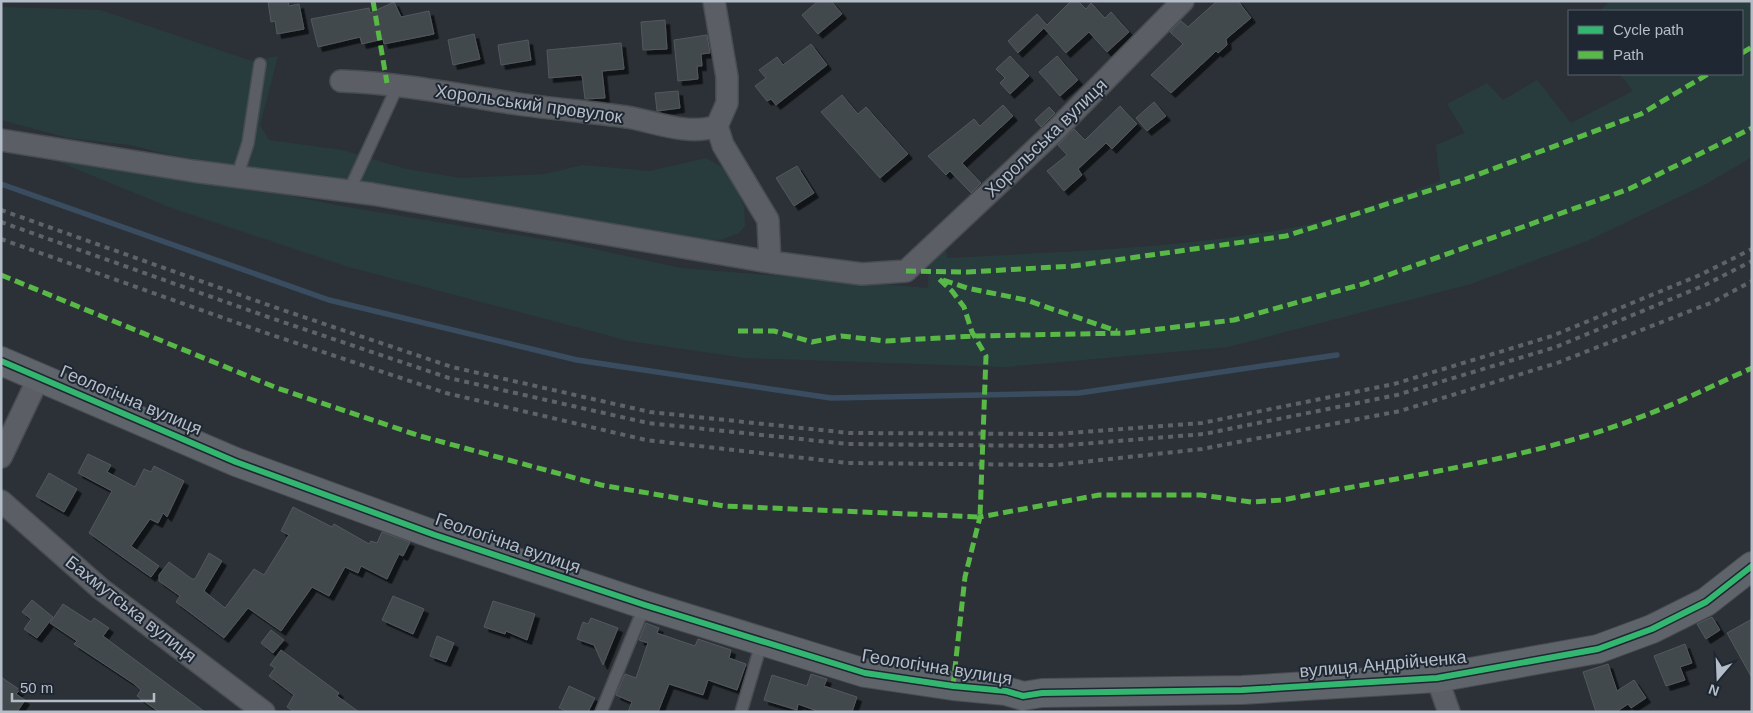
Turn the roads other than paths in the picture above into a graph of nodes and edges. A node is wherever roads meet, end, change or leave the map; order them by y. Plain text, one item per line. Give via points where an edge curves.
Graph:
1 (714, 1) edge
2 (1183, 1) edge
3 (260, 64) dead end
4 (341, 81) dead end
5 (398, 85) junction
6 (717, 126) junction
7 (1, 140) edge
8 (237, 177) junction
9 (349, 191) junction
10 (770, 262) junction
11 (1, 361) edge
12 (39, 377) junction
13 (1, 457) edge
14 (1, 501) edge
15 (1752, 566) edge
16 (644, 605) junction
17 (762, 641) junction
18 (1437, 678) junction
19 (1018, 704) edge
20 (264, 712) edge
21 (600, 712) edge
22 (741, 712) edge
23 (1449, 712) edge

1 - 6 street via 727,77 727,103
2 - 10 street, Хорольська вулиця via 1057,130 906,271 862,274
3 - 8 lane via 248,143
4 - 5 street, Хорольський провулок
5 - 6 street, Хорольський провулок via 692,130
5 - 9 lane
6 - 10 street via 723,145 768,220
7 - 8 street
8 - 9 street
9 - 10 street
11 - 12 street, Геологічна вулиця
12 - 13 street
12 - 16 street, Геологічна вулиця via 236,462 435,535
14 - 20 street, Бахмутська вулиця via 101,589
15 - 18 street, вулиця Андрійченка via 1706,602 1652,629 1598,649
16 - 17 street, Геологічна вулиця
16 - 21 lane
17 - 19 street, Геологічна вулиця via 864,673 1006,691
17 - 22 lane
18 - 19 street, вулиця Андрійченка via 1242,690 1042,693
18 - 23 street, вулиця Андрійченка

